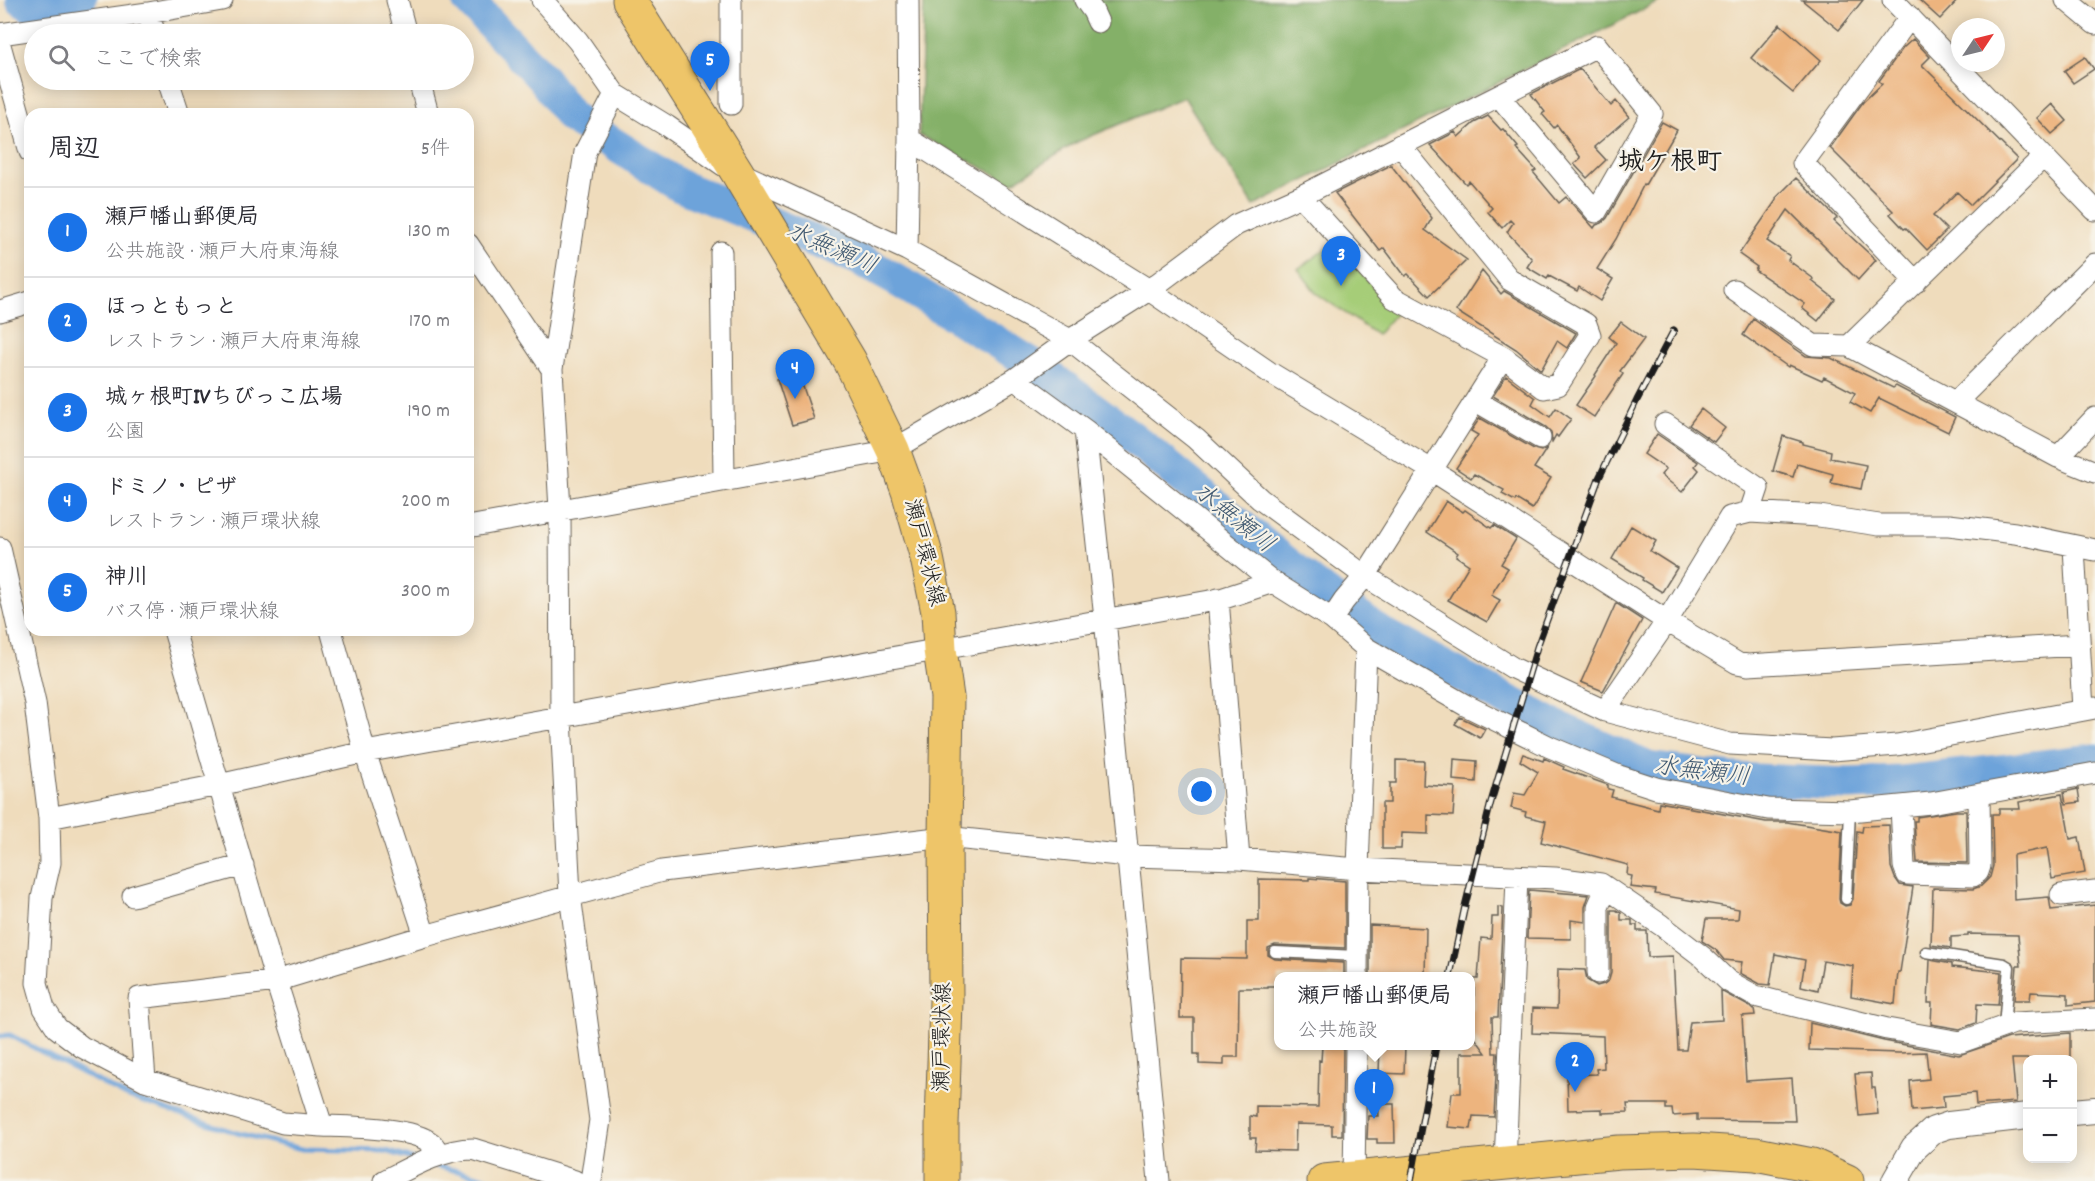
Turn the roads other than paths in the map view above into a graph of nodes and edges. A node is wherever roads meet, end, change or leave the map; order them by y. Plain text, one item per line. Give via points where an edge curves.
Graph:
1 (222, 0) edge
2 (397, 0) edge
3 (542, 0) edge
4 (629, 0) edge
5 (730, 0) edge
6 (908, 0) edge
7 (1085, 0) edge
8 (1893, 0) edge
9 (2066, 0) edge
10 (148, 13) junction
11 (1910, 17) junction
12 (1098, 22) dead end
13 (70, 24) edge
14 (152, 24) edge
15 (403, 24) edge
16 (2095, 24) edge
17 (24, 31) edge
18 (0, 34) edge
19 (0, 45) edge
20 (171, 90) edge
21 (421, 90) edge
22 (615, 94) junction
23 (1499, 96) junction
24 (731, 104) dead end
25 (177, 108) edge
26 (426, 108) edge
27 (24, 131) edge
28 (909, 139) junction
29 (1400, 145) junction
30 (2043, 157) junction
31 (744, 183) junction
32 (1301, 196) junction
33 (2095, 210) edge
34 (907, 250) junction
35 (721, 252) dead end
36 (474, 253) edge
37 (2095, 264) edge
38 (1916, 282) junction
39 (1149, 290) junction
40 (1734, 291) dead end
41 (24, 304) edge
42 (0, 311) edge
43 (1070, 340) junction
44 (1849, 346) junction
45 (1503, 357) junction
46 (552, 369) junction
47 (1015, 379) junction
48 (1476, 401) junction
49 (1956, 402) junction
50 (2095, 418) edge
51 (1665, 424) dead end
52 (1085, 430) junction
53 (1540, 438) dead end
54 (893, 450) junction
55 (2058, 457) junction
56 (1433, 471) junction
57 (2095, 472) edge
58 (724, 479) junction
59 (560, 510) junction
60 (1750, 512) junction
61 (474, 526) edge
62 (0, 548) edge
63 (2085, 548) edge
64 (1365, 576) junction
65 (1273, 582) junction
66 (1218, 599) junction
67 (23, 612) edge
68 (1105, 619) junction
69 (1332, 619) junction
70 (1667, 621) junction
71 (26, 636) edge
72 (176, 636) edge
73 (333, 636) edge
74 (2079, 645) junction
75 (1366, 648) junction
76 (940, 650) junction
77 (2089, 709) edge
78 (1605, 711) junction
79 (561, 718) junction
80 (365, 752) junction
81 (2095, 773) edge
82 (219, 785) junction
83 (1979, 795) junction
84 (1901, 807) junction
85 (1850, 811) junction
86 (49, 818) junction
87 (945, 837) junction
88 (1128, 856) junction
89 (1239, 859) junction
90 (243, 865) junction
91 (1358, 869) junction
92 (1517, 878) junction
93 (1610, 890) junction
94 (2095, 891) edge
95 (570, 895) junction
96 (2061, 895) dead end
97 (133, 896) dead end
98 (1846, 899) dead end
99 (425, 936) junction
100 (1275, 952) dead end
101 (1926, 952) dead end
102 (1357, 966) edge
103 (1598, 973) dead end
104 (276, 981) junction
105 (2095, 1019) edge
106 (2004, 1027) junction
107 (1355, 1050) edge
108 (145, 1080) junction
109 (2095, 1110) edge
110 (2077, 1112) edge
111 (2023, 1117) edge
112 (322, 1126) junction
113 (439, 1155) junction
114 (1505, 1163) junction
115 (1810, 1173) edge
116 (1465, 1174) edge
117 (1339, 1179) edge
118 (384, 1181) edge
119 (575, 1181) edge
120 (591, 1181) edge
121 (942, 1181) edge
122 (1159, 1181) edge
123 (1847, 1181) edge
124 (1895, 1181) edge

1 - 10 street
2 - 15 street
3 - 22 street via 578,41
4 - 31 main road, 瀬戸環状線
5 - 24 street
6 - 28 street
7 - 12 street
8 - 11 street
9 - 16 street
10 - 13 street
10 - 14 street
11 - 30 street
11 - 38 street via 1803,163
17 - 18 street
19 - 27 street
20 - 25 street
21 - 26 street
22 - 31 street via 667,126
22 - 46 street via 585,152
23 - 23 street via 1597,46 1652,114 1596,212
23 - 29 street
28 - 34 street
28 - 39 street
29 - 32 street
29 - 45 street via 1510,280 1586,324 1590,335 1558,385 1551,387 1544,388
30 - 33 street
30 - 38 street
31 - 34 street
31 - 54 main road, 瀬戸環状線 via 850,362
32 - 39 street via 1236,225
32 - 45 street via 1394,298
34 - 43 street
35 - 58 street
36 - 46 street
37 - 49 street
38 - 44 street
39 - 43 street
39 - 56 street via 1269,372
40 - 44 street via 1813,345
41 - 42 street
43 - 47 street
43 - 64 street via 1196,439 1260,499
44 - 49 street
45 - 48 street
46 - 59 street
47 - 52 street
47 - 54 street
48 - 53 street
48 - 56 street
49 - 55 street
50 - 55 street
51 - 60 street via 1758,488
52 - 65 street
52 - 68 street
54 - 58 street
54 - 76 main road, 瀬戸環状線 via 927,558 938,612
55 - 57 street
56 - 64 street
56 - 70 street
58 - 59 street
59 - 61 street
59 - 79 street
60 - 63 street via 1820,516 1879,525 1949,525 2015,532
60 - 70 street via 1730,517
62 - 67 street
63 - 74 street
64 - 69 street
64 - 78 street via 1513,668
65 - 66 street
65 - 69 street
66 - 68 street
66 - 89 street
68 - 76 street
68 - 88 street
69 - 75 street
70 - 74 street via 1737,663 1748,665
70 - 78 street
71 - 86 street
72 - 82 street
73 - 80 street
74 - 77 street
75 - 85 street via 1465,705 1619,776 1656,788 1768,809
75 - 91 street
76 - 79 street
76 - 87 main road, 瀬戸環状線 via 947,697
77 - 78 street via 1897,745 1832,750 1730,744
79 - 80 street
79 - 95 street
80 - 82 street
80 - 99 street
81 - 83 street
82 - 86 street
82 - 90 street
83 - 84 street
83 - 84 street via 1980,866 1973,876 1907,874
84 - 85 street
85 - 98 lane
86 - 108 street via 50,863 42,898 37,983 44,1008 57,1028 82,1047
87 - 88 street
87 - 95 street via 662,871
87 - 121 main road, 瀬戸環状線
88 - 89 street
88 - 122 street
89 - 91 street
90 - 97 street
90 - 104 street
91 - 92 street
91 - 102 street
92 - 93 street via 1593,882
92 - 114 street
93 - 103 street via 1598,907
93 - 106 street via 1704,958 1728,981 1755,996 1887,1029 1960,1042
94 - 96 street
95 - 99 street
95 - 120 street via 600,1120
99 - 104 street
100 - 102 lane
101 - 106 lane via 2009,967
104 - 108 street via 139,998
104 - 112 street
105 - 106 street via 2014,1023
107 - 117 street
108 - 112 street via 283,1122
109 - 110 street
111 - 124 street via 1934,1130 1914,1148
112 - 113 street via 404,1133 432,1144
113 - 118 street
113 - 119 street via 473,1149
114 - 115 main road via 1619,1152 1694,1150 1756,1154
114 - 116 main road
115 - 123 main road
116 - 117 main road

